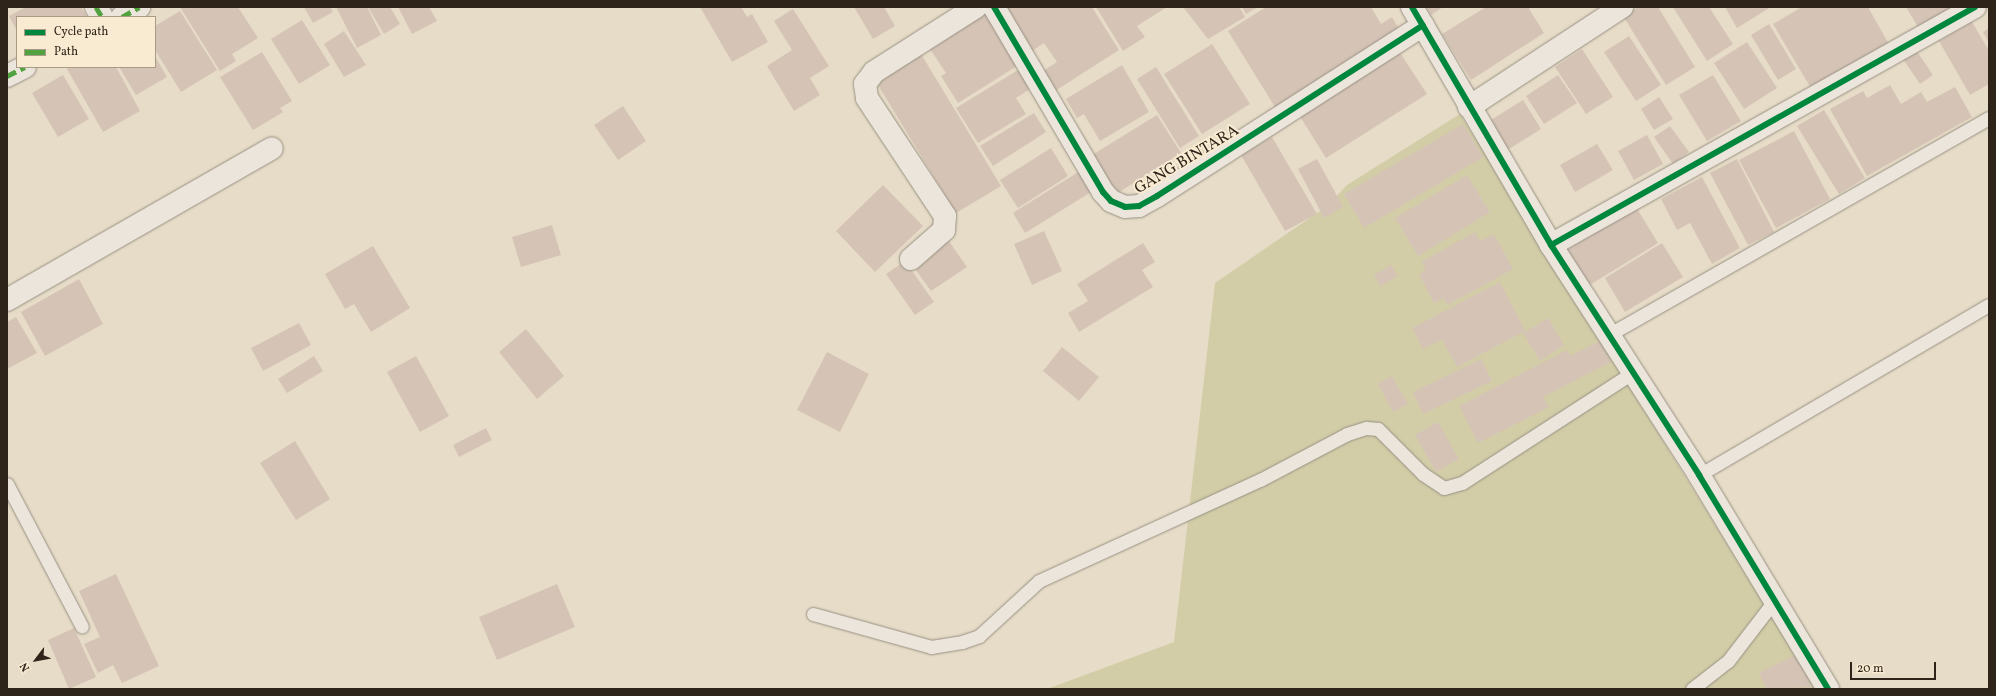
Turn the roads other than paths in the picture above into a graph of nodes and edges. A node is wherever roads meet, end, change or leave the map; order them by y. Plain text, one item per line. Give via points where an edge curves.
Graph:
1 (96, 7) edge
2 (139, 7) edge
3 (976, 7) edge
4 (994, 7) edge
5 (1622, 7) edge
6 (1976, 7) edge
7 (101, 16) edge
8 (124, 16) edge
9 (1418, 16) edge
10 (23, 68) edge
11 (7, 76) edge
12 (1469, 107) junction
13 (1989, 118) edge
14 (272, 148) dead end
15 (1551, 245) junction
16 (911, 259) dead end
17 (7, 300) edge
18 (1989, 305) edge
19 (1610, 334) junction
20 (1632, 373) junction
21 (1699, 475) junction
22 (7, 484) edge
23 (1774, 601) junction
24 (814, 614) dead end
25 (82, 627) dead end
26 (1692, 689) edge
27 (1828, 689) edge

1 - 7 street
2 - 8 street
3 - 16 street via 874,72 865,84 867,98 945,216 944,230
4 - 9 street, GANG BINTARA via 1103,192 1111,201 1125,207 1139,206 1157,196
5 - 12 street
6 - 15 street
9 - 12 street
10 - 11 street
12 - 15 street
13 - 19 lane
14 - 17 street
15 - 19 street
18 - 21 lane
19 - 20 street
20 - 21 street
20 - 24 lane via 1462,483 1444,488 1423,474 1378,430 1366,428 1347,434 1260,480 1039,581 980,636 962,642 931,647
21 - 23 street
22 - 25 lane
23 - 26 lane via 1728,662
23 - 27 street

